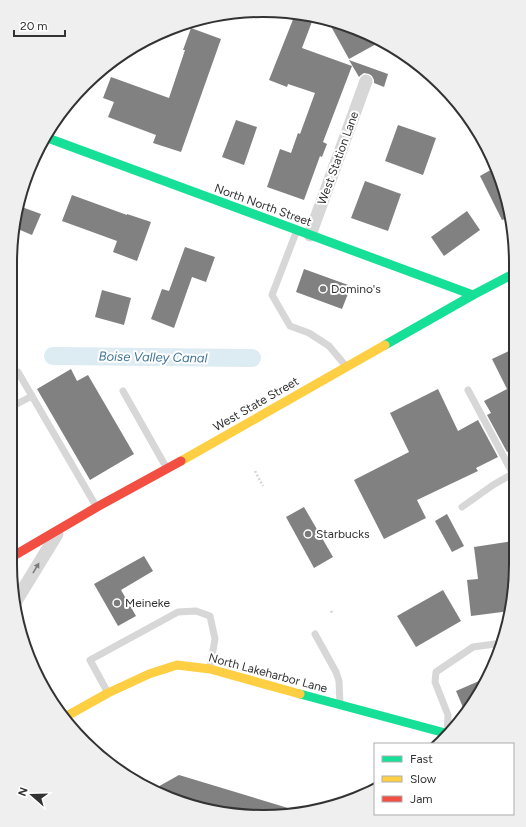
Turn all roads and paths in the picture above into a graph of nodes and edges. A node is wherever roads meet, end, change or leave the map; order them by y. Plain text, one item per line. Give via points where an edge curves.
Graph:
1 (366, 81) dead end
2 (51, 139) edge
3 (297, 230) junction
4 (310, 235) junction
5 (509, 276) edge
6 (473, 294) junction
7 (346, 367) junction
8 (17, 372) edge
9 (468, 390) dead end
10 (123, 391) dead end
11 (32, 396) junction
12 (17, 405) edge
13 (509, 464) edge
14 (167, 469) junction
15 (255, 471) dead end
16 (509, 476) edge
17 (263, 486) dead end
18 (97, 506) junction
19 (462, 508) dead end
20 (59, 530) junction
21 (17, 554) edge
22 (19, 596) edge
23 (331, 611) dead end
24 (333, 614) dead end
25 (315, 634) dead end
26 (496, 644) edge
27 (210, 669) junction
28 (108, 693) junction
29 (340, 704) junction
30 (69, 715) edge
31 (448, 726) edge
32 (441, 733) edge

1 - 4 street, West Station Lane
2 - 3 street, North North Street
3 - 4 street, North North Street
3 - 7 lane via 272,295 290,326 309,333 329,346
4 - 6 street, North North Street
5 - 6 street, West State Street
6 - 7 street, West State Street
7 - 14 street, West State Street
8 - 11 lane
9 - 13 lane
10 - 14 lane
11 - 12 lane
11 - 18 lane
14 - 18 street, West State Street
15 - 17 path
16 - 19 lane
18 - 20 street, West State Street
20 - 21 street, West State Street
22 -> 20 street
23 - 24 path
25 - 29 lane via 339,681
26 - 31 lane via 473,647 436,672 435,682 448,715
27 - 28 street, North Lakeharbor Lane via 177,665 149,674
27 - 28 lane via 215,639 210,616 196,611 178,612 90,660
27 - 29 street, North Lakeharbor Lane
28 - 30 street, North Lakeharbor Lane
29 - 32 street, North Lakeharbor Lane

